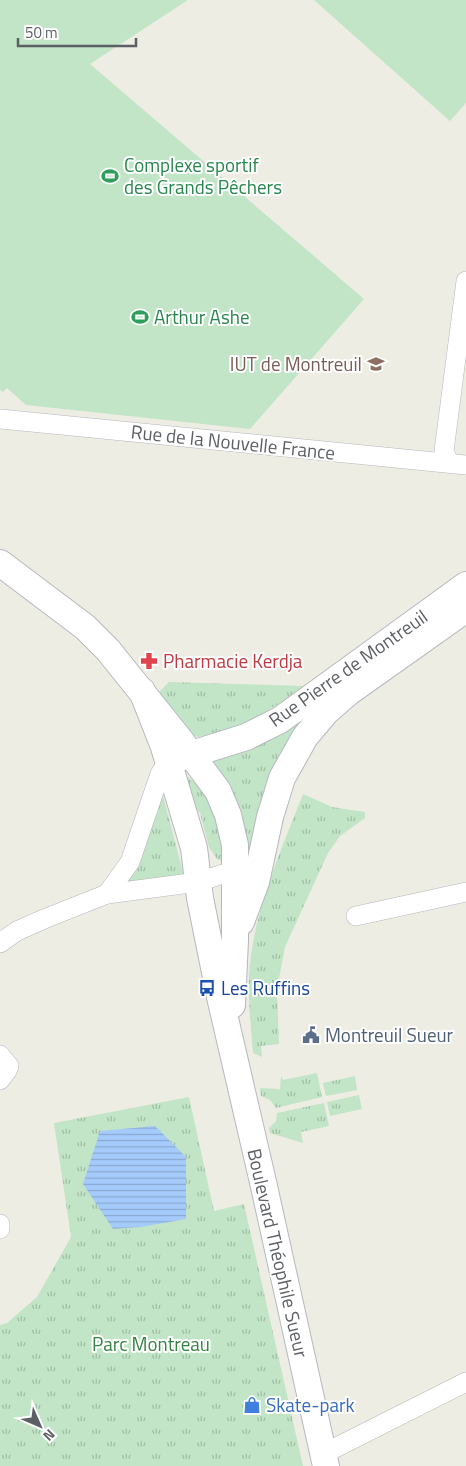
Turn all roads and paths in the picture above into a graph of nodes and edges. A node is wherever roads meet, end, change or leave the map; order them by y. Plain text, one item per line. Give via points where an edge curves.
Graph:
1 (466, 281) edge
2 (0, 419) edge
3 (458, 464) edge
4 (0, 563) edge
5 (466, 585) edge
6 (464, 616) edge
7 (180, 758) junction
8 (194, 848) junction
9 (260, 863) junction
10 (229, 872) junction
11 (198, 882) junction
12 (466, 892) edge
13 (107, 894) junction
14 (356, 916) dead end
15 (235, 940) junction
16 (0, 943) edge
17 (230, 1040) junction
18 (0, 1055) edge
19 (0, 1080) edge
20 (0, 1224) edge
21 (0, 1230) edge
22 (466, 1383) edge
23 (324, 1460) edge

1 - 3 street via 444,451
2 - 3 street, Rue de la Nouvelle France
4 - 7 main road, Boulevard Théophile Sueur via 85,627 108,650 142,691 160,736
5 - 7 main road, Rue Pierre de Montreuil via 280,720 246,737
6 - 9 main road, Rue Pierre de Montreuil via 349,692 305,737 282,778
7 - 8 main road, Boulevard Théophile Sueur
7 - 10 main road, Boulevard Théophile Sueur via 218,791 235,845
7 - 13 street via 160,774 130,862
8 - 10 main road
8 - 11 main road, Boulevard Théophile Sueur
9 - 10 main road
9 - 15 main road, Rue Pierre de Montreuil
10 - 11 street
10 - 15 main road, Boulevard Théophile Sueur
11 - 13 street
11 - 17 main road, Boulevard Théophile Sueur
12 - 14 street
13 - 16 street via 44,919
15 - 17 main road, Boulevard Théophile Sueur
17 - 23 main road, Boulevard Théophile Sueur
18 - 19 street via 8,1066
20 - 21 street
22 - 23 street

